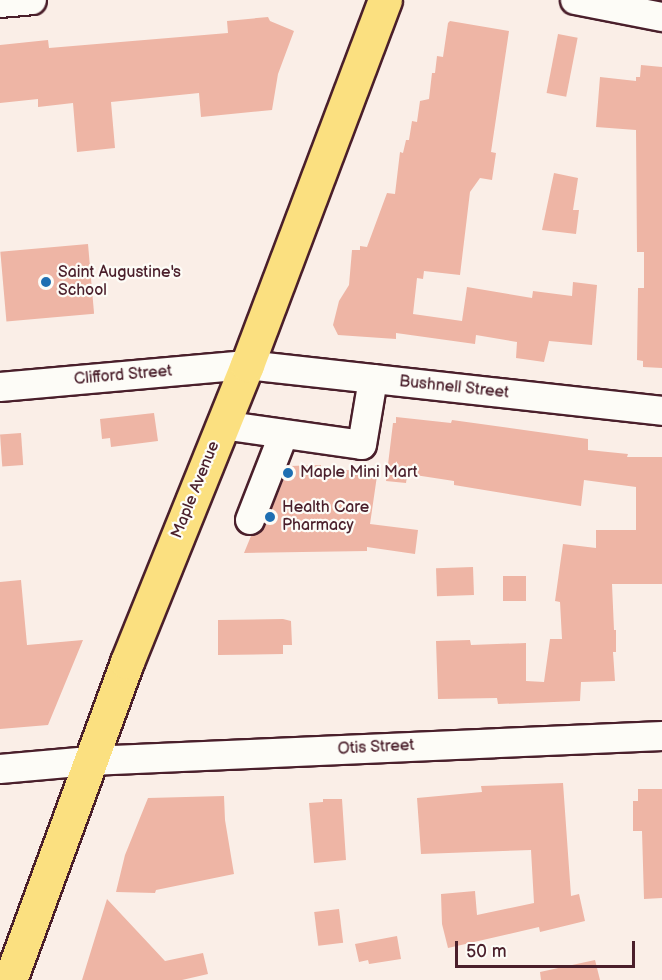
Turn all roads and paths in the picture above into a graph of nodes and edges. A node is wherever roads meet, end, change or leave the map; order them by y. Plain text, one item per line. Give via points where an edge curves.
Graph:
1 (32, 0) edge
2 (385, 0) edge
3 (575, 0) edge
4 (0, 3) edge
5 (662, 17) edge
6 (247, 365) junction
7 (373, 379) junction
8 (0, 387) edge
9 (662, 411) edge
10 (222, 425) junction
11 (283, 436) junction
12 (250, 520) dead end
13 (662, 736) edge
14 (90, 761) junction
15 (0, 770) edge
16 (10, 980) edge

1 - 4 street
2 - 6 main road, Maple Avenue
3 - 5 street
6 - 7 street, Bushnell Street
6 - 8 street, Clifford Street
6 - 10 main road, Maple Avenue
7 - 9 street, Bushnell Street
7 - 11 street via 362,445
10 - 11 street
10 - 14 main road, Maple Avenue
11 - 12 street
13 - 14 street, Otis Street
14 - 15 street, Otis Street
14 - 16 main road, Maple Avenue

